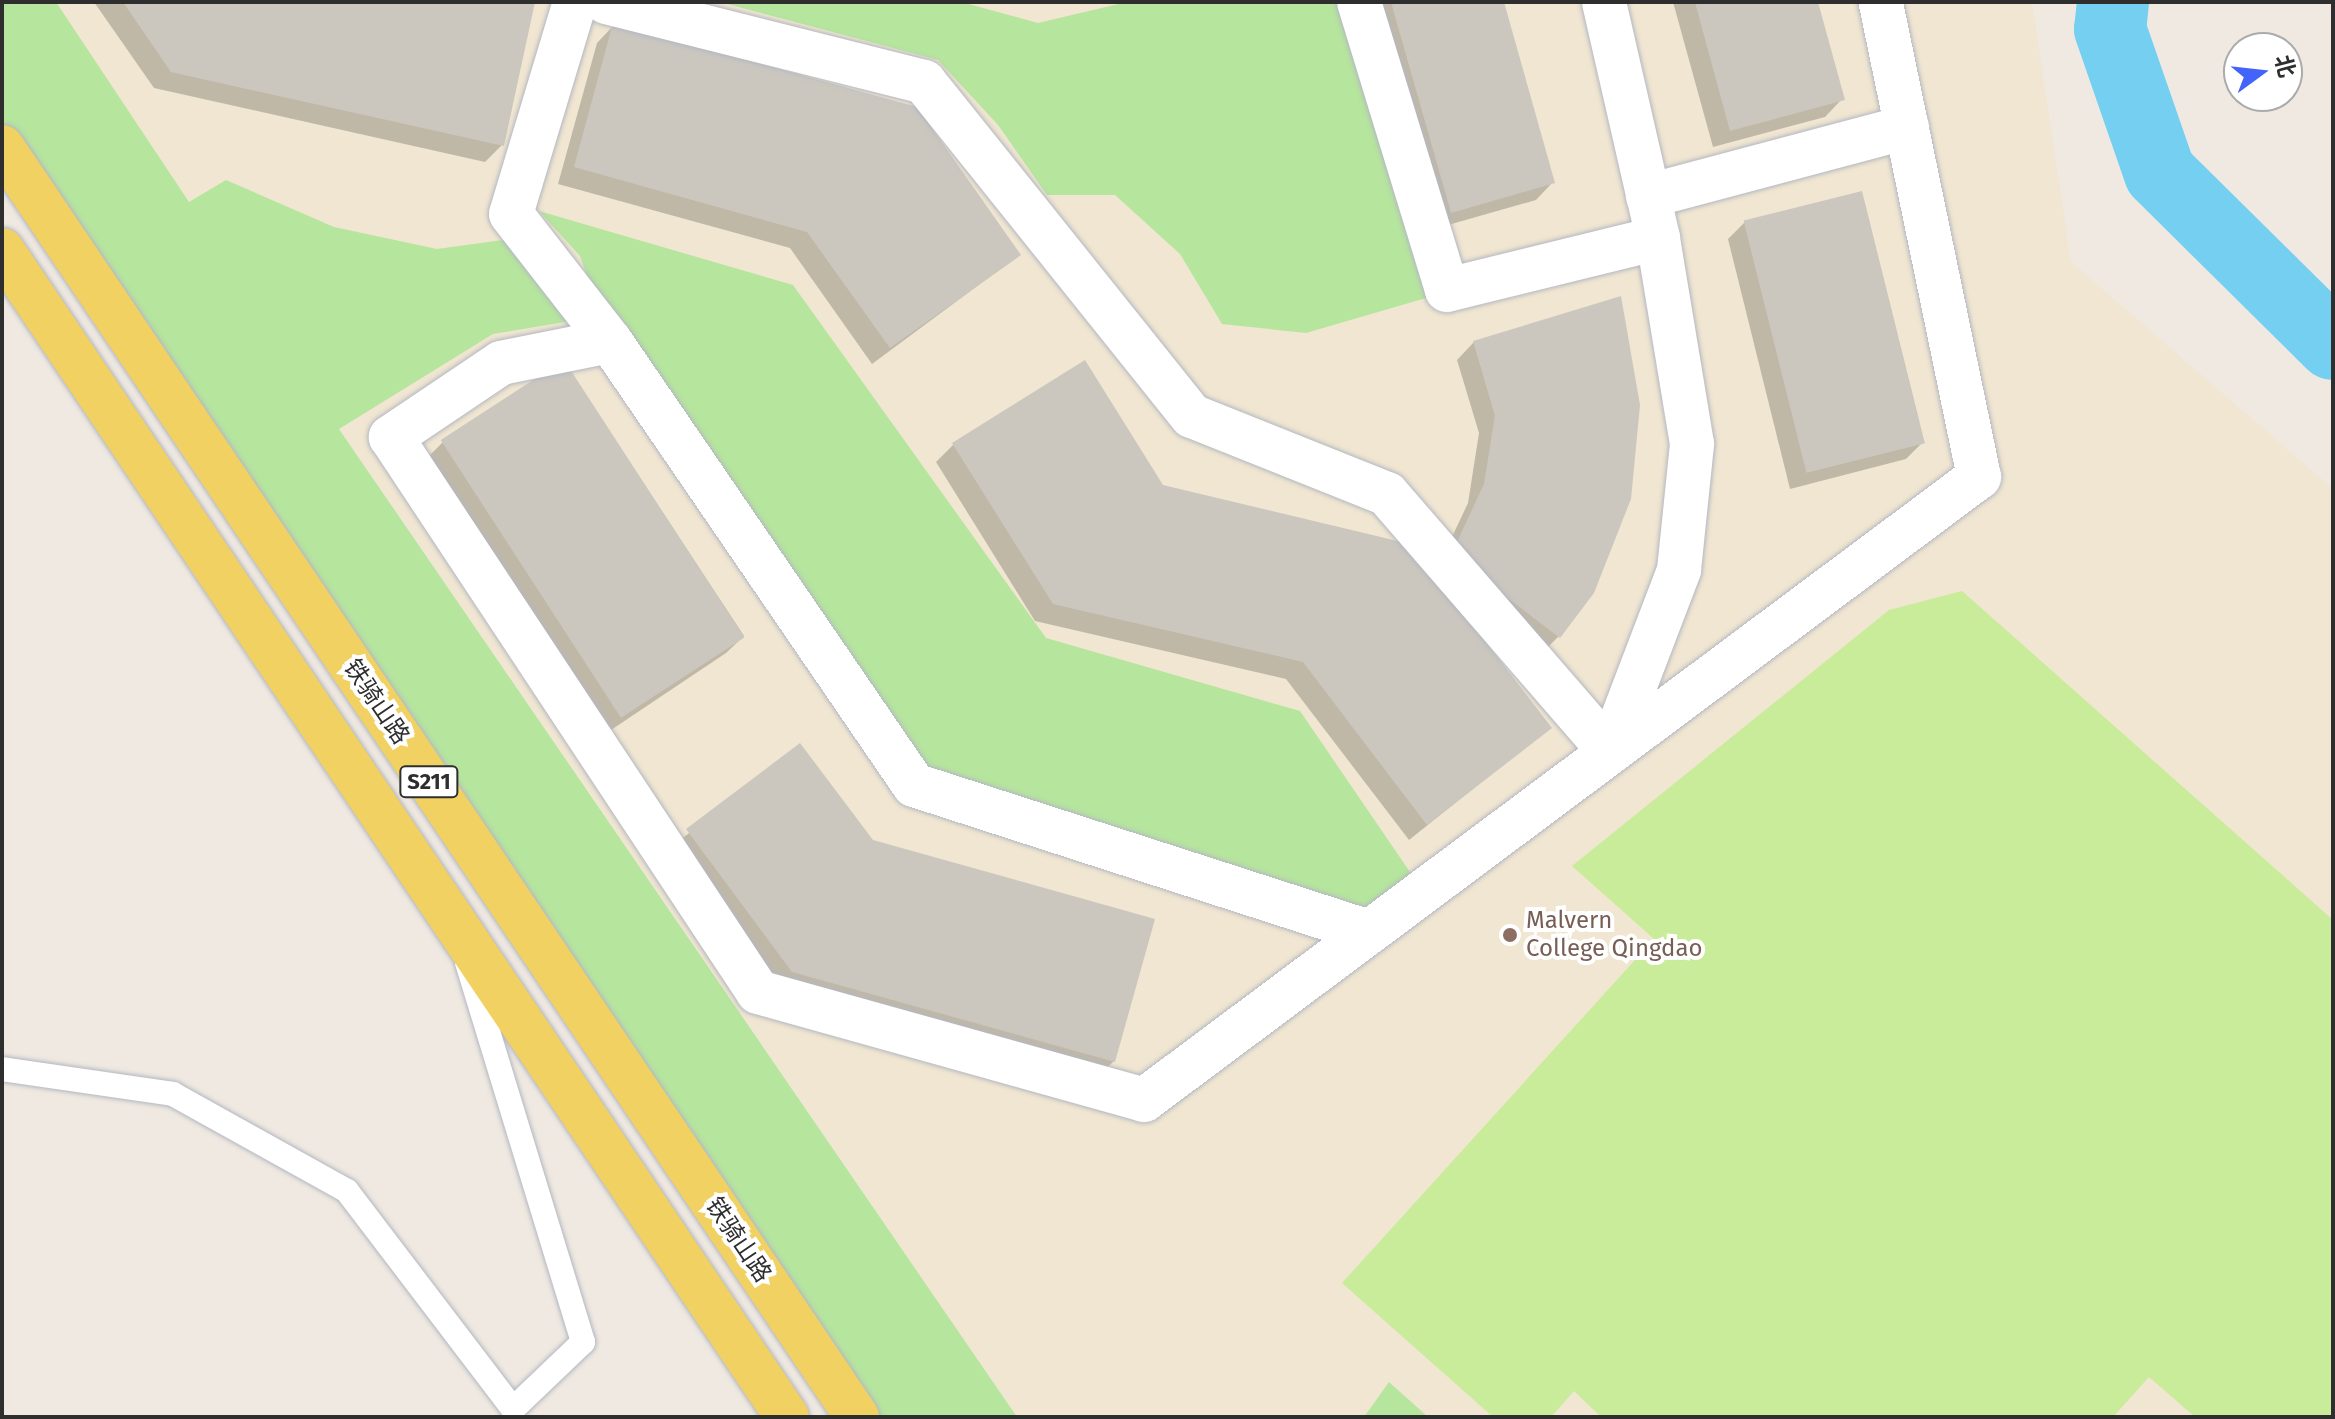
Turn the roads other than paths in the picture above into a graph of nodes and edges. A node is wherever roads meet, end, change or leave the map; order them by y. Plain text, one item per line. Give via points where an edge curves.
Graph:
1 (575, 2) edge
2 (606, 2) edge
3 (1359, 2) edge
4 (1604, 2) edge
5 (1881, 2) edge
6 (1907, 127) junction
7 (2, 147) edge
8 (1648, 196) junction
9 (1658, 238) junction
10 (2, 250) edge
11 (610, 341) junction
12 (1610, 751) junction
13 (454, 923) junction
14 (1369, 932) junction
15 (2, 1069) edge
16 (787, 1417) edge
17 (857, 1417) edge

1 - 11 street via 511,214
2 - 12 street via 924,82 1192,416 1387,494
3 - 9 street via 1447,290
4 - 8 street
5 - 6 street
6 - 8 street
6 - 12 street via 1979,477
7 - 17 main road, 铁骑山路 / S211
8 - 9 street
9 - 12 street via 1690,459 1679,570
10 - 13 main road, S211
11 - 14 street via 914,785
11 - 14 street via 501,363 391,437 758,992 1144,1100
12 - 14 street
13 - 15 lane via 583,1342 513,1409 347,1191 173,1094
13 - 16 main road, S211

